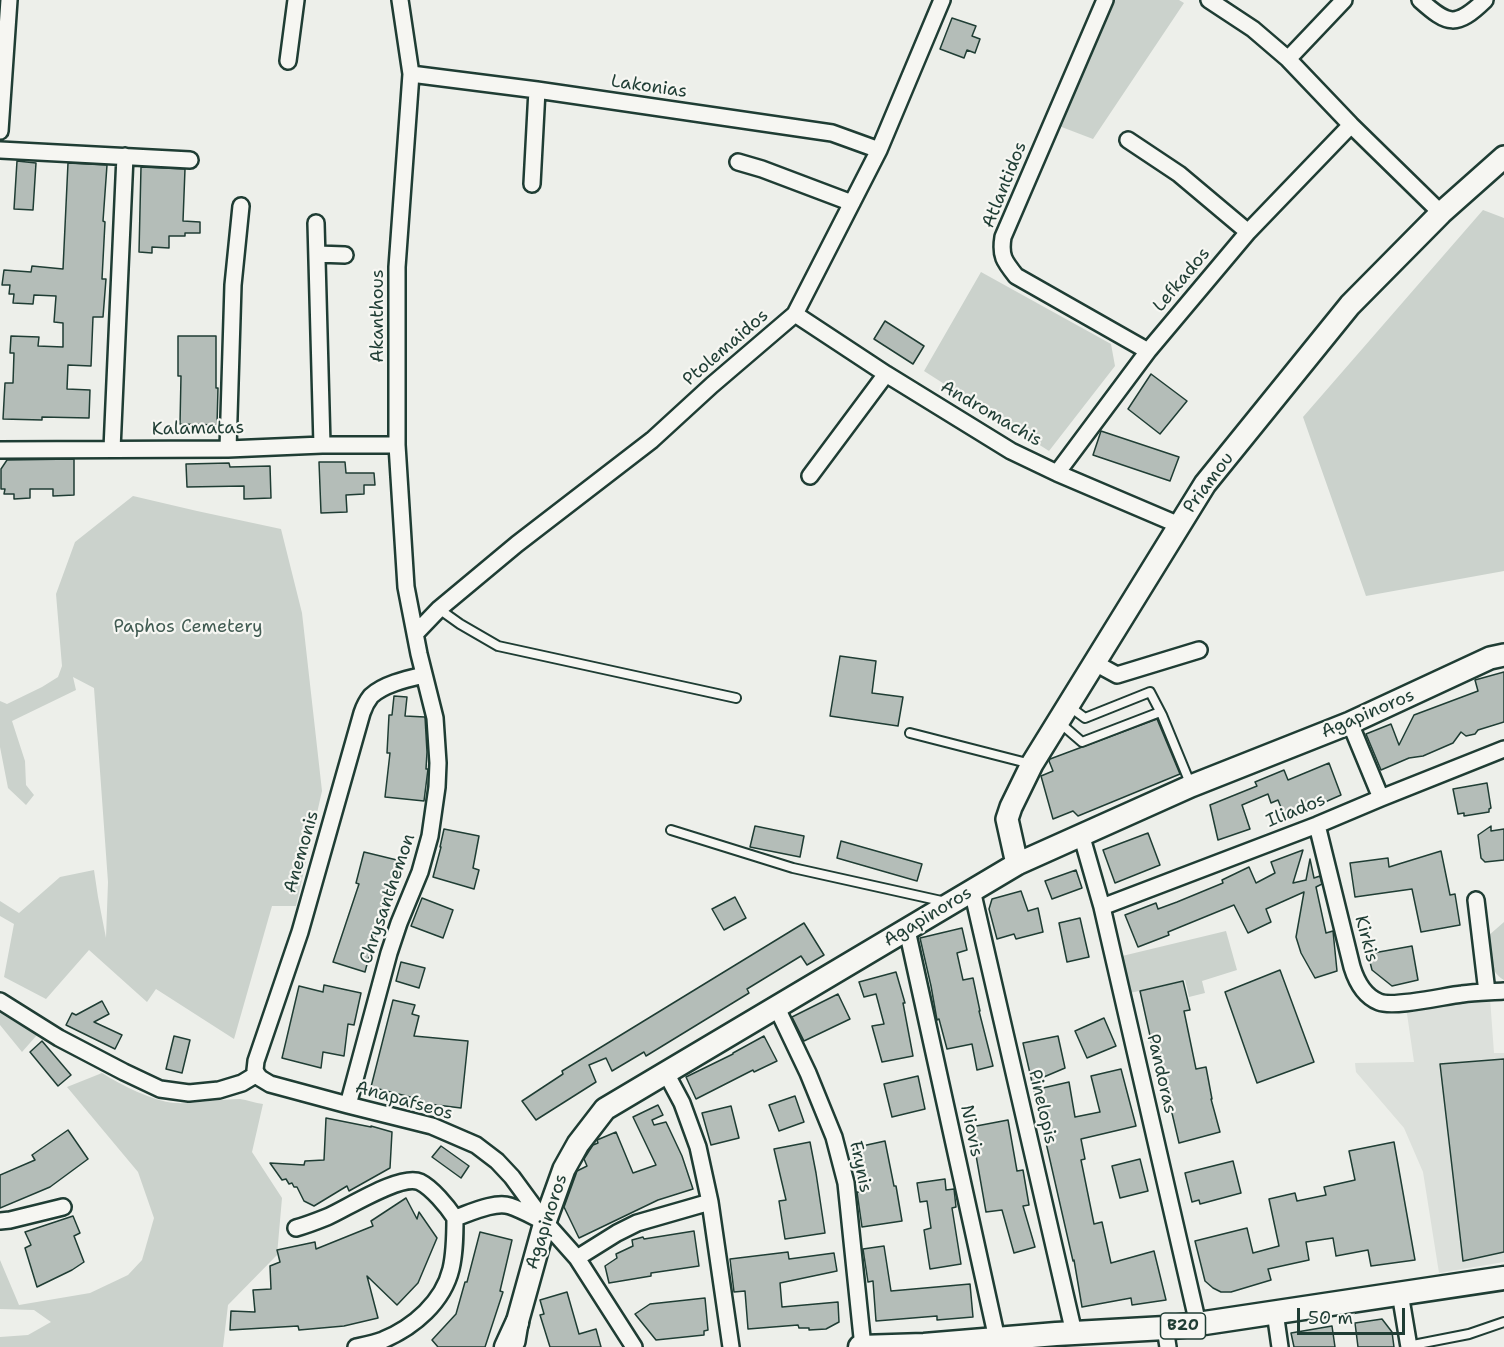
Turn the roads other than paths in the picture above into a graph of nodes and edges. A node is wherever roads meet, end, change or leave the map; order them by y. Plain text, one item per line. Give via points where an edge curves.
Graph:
1 (9, 0) edge
2 (296, 0) edge
3 (400, 0) edge
4 (942, 0) edge
5 (1105, 0) edge
6 (1209, 0) edge
7 (1344, 0) edge
8 (1420, 0) edge
9 (1485, 0) edge
10 (1288, 59) junction
11 (288, 61) dead end
12 (411, 74) junction
13 (537, 90) junction
14 (1351, 125) junction
15 (0, 131) edge
16 (1128, 140) dead end
17 (0, 150) edge
18 (879, 150) junction
19 (125, 156) junction
20 (1504, 157) edge
21 (190, 160) dead end
22 (738, 162) dead end
23 (532, 184) dead end
24 (852, 203) junction
25 (241, 206) dead end
26 (1441, 213) junction
27 (316, 223) dead end
28 (1248, 232) junction
29 (317, 254) junction
30 (345, 255) dead end
31 (795, 314) junction
32 (1148, 351) junction
33 (886, 374) junction
34 (322, 445) junction
35 (397, 445) junction
36 (111, 449) junction
37 (228, 449) junction
38 (0, 450) edge
39 (1058, 473) junction
40 (810, 476) dead end
41 (1179, 525) junction
42 (439, 609) junction
43 (416, 633) junction
44 (1199, 650) dead end
45 (1504, 655) edge
46 (1095, 663) junction
47 (424, 675) junction
48 (736, 698) dead end
49 (1160, 712) junction
50 (1064, 714) junction
51 (1350, 723) junction
52 (910, 733) dead end
53 (1504, 749) edge
54 (1032, 764) junction
55 (1191, 786) junction
56 (1381, 798) junction
57 (1317, 825) junction
58 (671, 830) dead end
59 (1082, 834) junction
60 (1017, 864) junction
61 (972, 890) junction
62 (1476, 900) dead end
63 (950, 903) junction
64 (1102, 907) junction
65 (907, 930) junction
66 (1504, 991) edge
67 (1487, 992) junction
68 (0, 1001) edge
69 (776, 1006) junction
70 (666, 1073) junction
71 (257, 1074) junction
72 (348, 1105) junction
73 (710, 1202) junction
74 (63, 1207) dead end
75 (455, 1218) junction
76 (0, 1221) edge
77 (545, 1222) junction
78 (296, 1228) dead end
79 (577, 1258) junction
80 (1504, 1278) edge
81 (1400, 1293) junction
82 (1275, 1312) junction
83 (1504, 1322) edge
84 (517, 1323) junction
85 (1198, 1324) junction
86 (1063, 1338) edge
87 (1166, 1338) edge
88 (996, 1339) junction
89 (925, 1346) edge
90 (1408, 1346) edge
91 (356, 1347) edge
92 (506, 1347) edge
93 (513, 1347) edge
94 (634, 1347) edge
95 (732, 1347) edge
96 (861, 1347) edge
97 (1280, 1347) edge

1 - 15 street
2 - 11 street
3 - 12 street, Akanthous
4 - 18 street, Ptolemaidos
5 - 32 street, Atlantidos via 1003,237 1001,251 1016,276
6 - 10 street via 1253,29
7 - 10 street
8 - 9 street via 1441,18 1453,21 1465,17
10 - 14 street
12 - 13 street, Lakonias
12 - 35 street, Akanthous via 397,267
13 - 18 street, Lakonias via 832,133
13 - 23 street
14 - 26 street
14 - 28 street, Lefkados
16 - 28 street via 1179,174
17 - 19 street
18 - 24 street, Ptolemaidos
19 - 21 street
19 - 36 street
20 - 26 main road, Priamou
22 - 24 street
24 - 31 street, Ptolemaidos
25 - 37 street
26 - 41 main road, Priamou via 1350,305 1205,484
27 - 29 street
28 - 32 street, Lefkados
29 - 30 street
29 - 34 street
31 - 33 street, Andromachis
31 - 42 street, Ptolemaidos via 652,440
32 - 39 street, Lefkados
33 - 39 street, Andromachis via 1011,451
33 - 40 street
34 - 35 street, Kalamatas
34 - 37 street, Kalamatas
35 - 43 street, Akanthous via 406,586
36 - 37 street, Kalamatas
36 - 38 street, Kalamatas
39 - 41 street, Andromachis
41 - 46 main road, Priamou
42 - 43 street, Ptolemaidos
42 - 48 lane via 498,646
43 - 47 street, Chrysanthemon
44 - 46 street via 1117,675
45 - 51 main road, Agapinoros
46 - 50 main road, Priamou
47 - 71 street, Anemonis via 395,683 366,703 300,932 256,1061
47 - 72 street, Chrysanthemon via 438,741 430,836 389,952
49 - 50 lane via 1150,692 1085,718
49 - 50 lane via 1082,742
49 - 55 lane
50 - 54 main road, Priamou
51 - 55 main road, Agapinoros
51 - 56 street
52 - 54 lane
53 - 56 street, Iliados
54 - 60 main road, Priamou via 1007,819
55 - 59 main road, Agapinoros
56 - 57 street, Iliados
57 - 64 street, Iliados
57 - 67 street, Kirkis via 1352,967 1357,982 1368,995 1380,1003 1398,1004
58 - 63 lane via 793,868
59 - 60 main road, Agapinoros
59 - 64 street, Pandoras
60 - 61 main road, Agapinoros
61 - 63 main road, Agapinoros
61 - 86 street, Pinelopis
62 - 67 street
63 - 65 main road, Agapinoros
64 - 85 street, Pandoras
65 - 69 main road, Agapinoros
65 - 88 street, Niovis
66 - 67 street, Kirkis
68 - 71 street via 59,1038 160,1089 189,1094 219,1090
69 - 70 main road, Agapinoros
69 - 96 street, Frynis via 834,1137 846,1183
70 - 73 street via 698,1147
70 - 77 main road, Agapinoros via 604,1109 564,1169
71 - 72 street, Anapafseos via 270,1084
72 - 77 street, Anapafseos via 432,1126 476,1145 498,1161
73 - 79 street via 637,1223
73 - 95 street
74 - 76 street
75 - 77 street via 501,1205
75 - 78 street via 435,1194 409,1180
75 - 91 street via 451,1271 440,1296 408,1326 382,1340
77 - 79 street, Anapafseos
77 - 84 main road, Agapinoros
79 - 94 street, Anapafseos
80 - 81 main road, B20
81 - 82 main road, B20
81 - 90 street
82 - 85 main road, B20
82 - 97 street
83 - 90 lane via 1469,1335
84 - 92 main road
84 - 93 main road, Agapinoros
85 - 87 main road, B20
86 - 87 main road, B20
86 - 88 main road, B20
88 - 89 main road, B20
89 - 96 main road, B20

